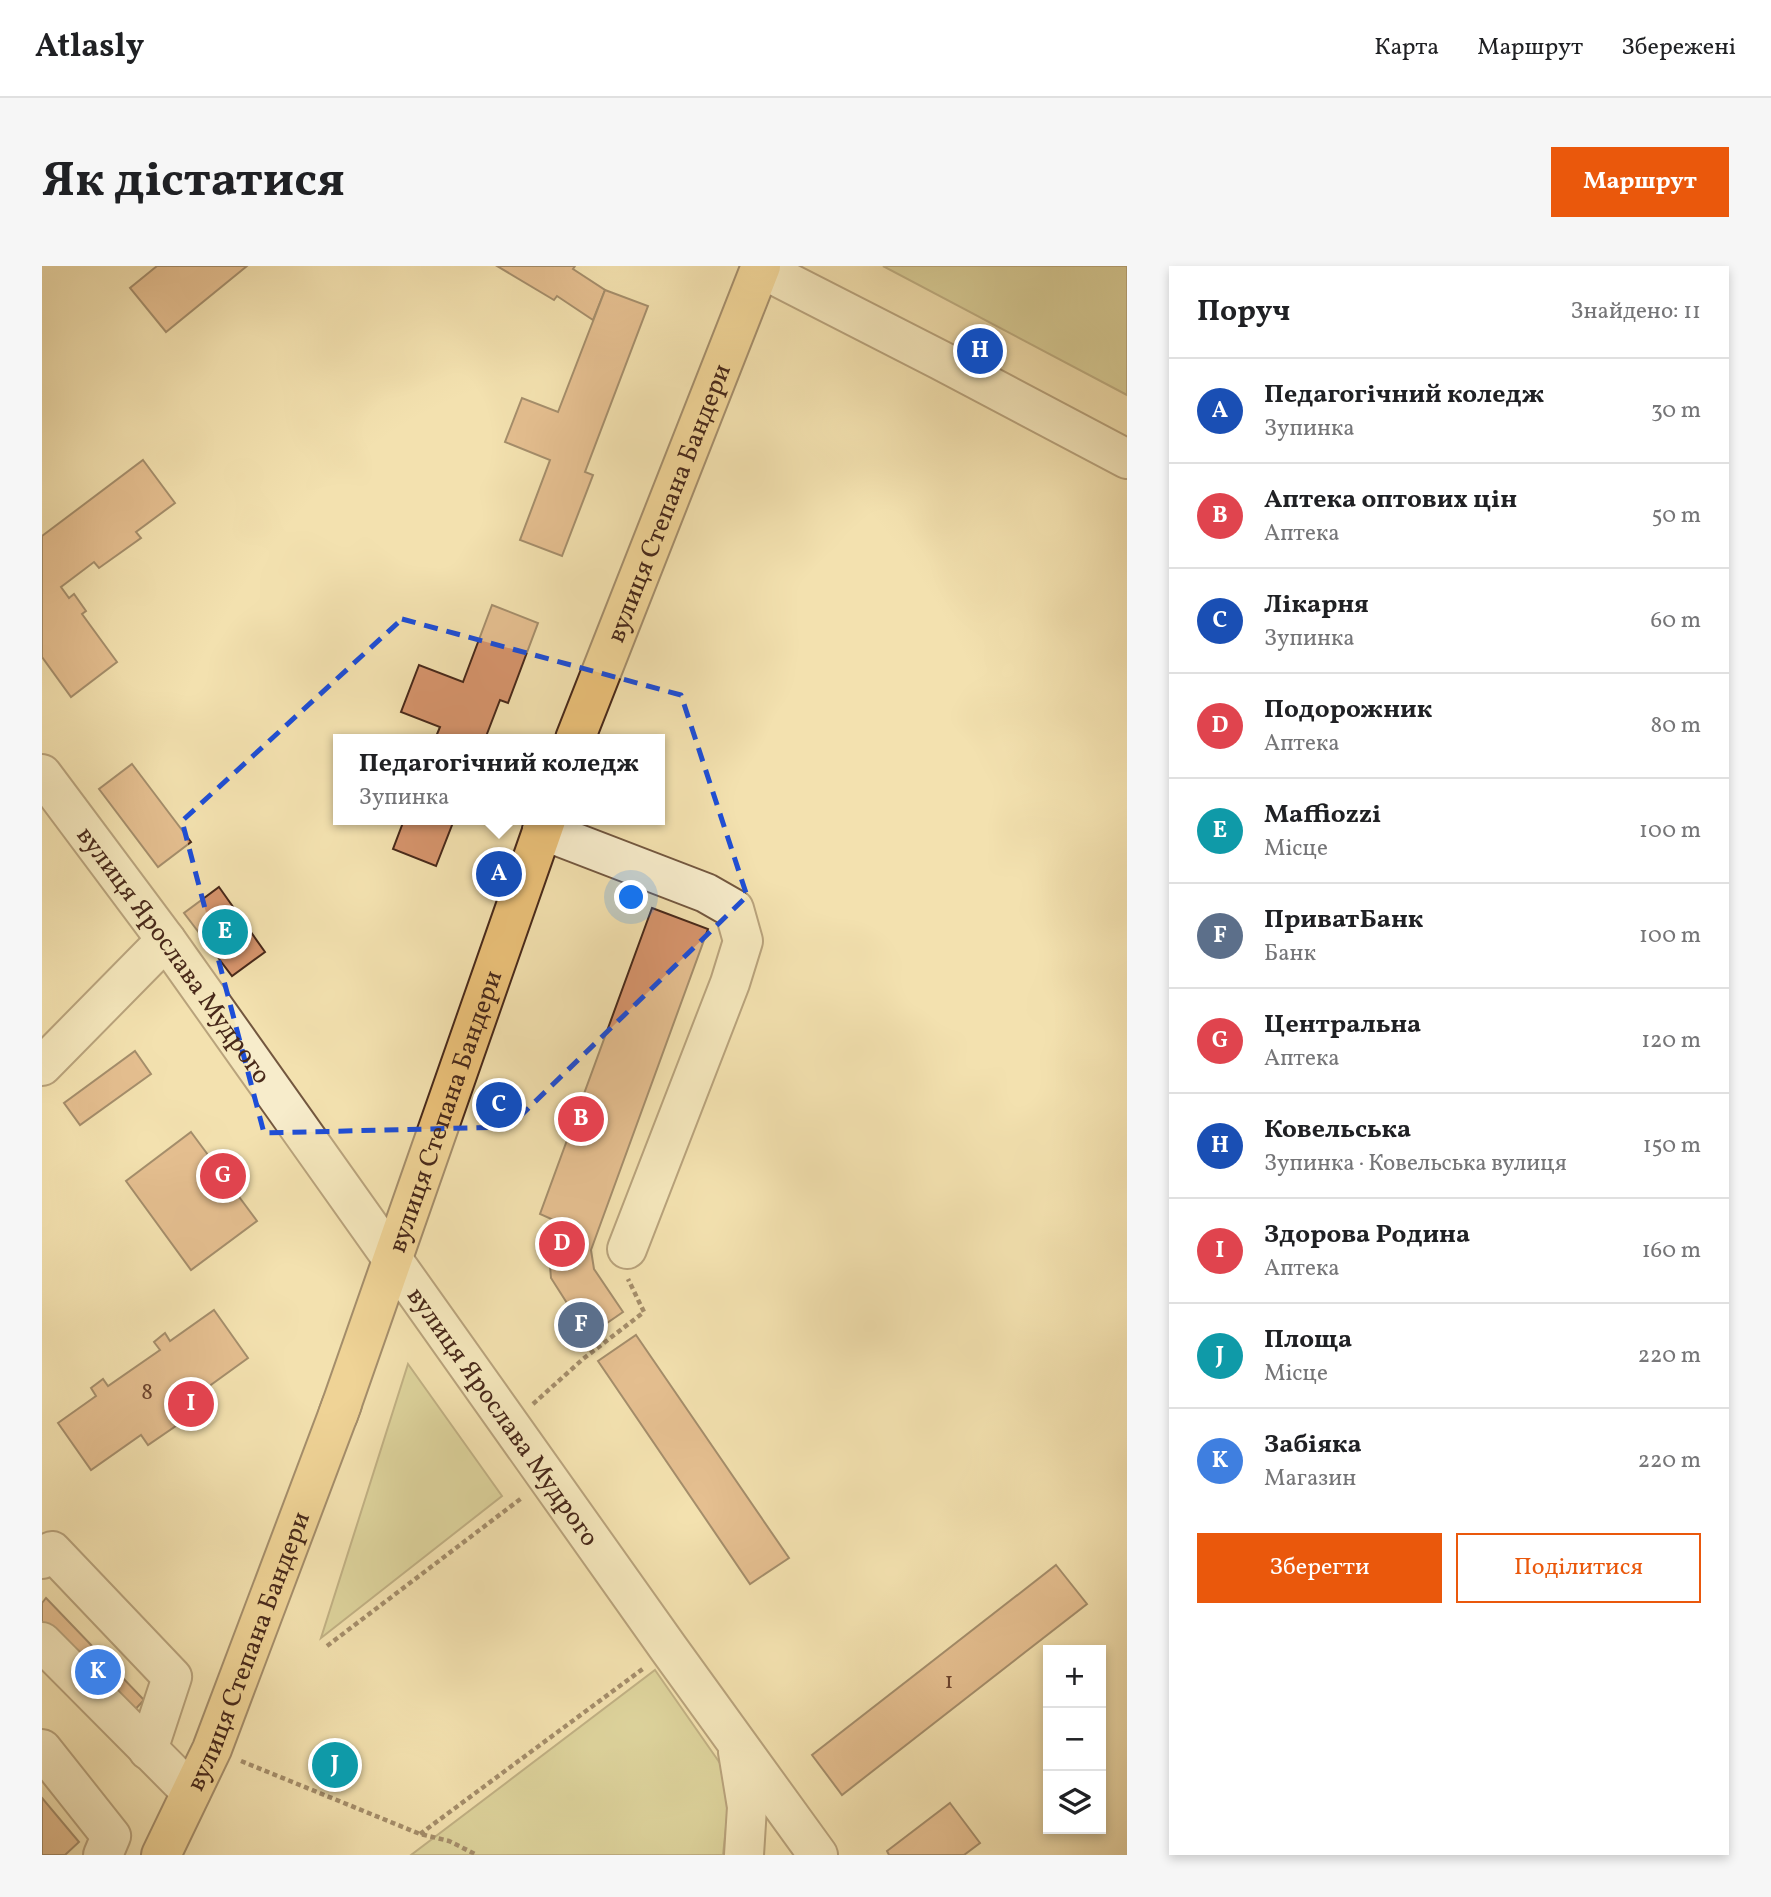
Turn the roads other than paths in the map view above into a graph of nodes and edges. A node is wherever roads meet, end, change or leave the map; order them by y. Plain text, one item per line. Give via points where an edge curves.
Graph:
1 (760, 267) edge
2 (1127, 459) edge
3 (577, 734) edge
4 (42, 774) edge
5 (544, 825) edge
6 (166, 940) junction
7 (42, 1066) edge
8 (626, 1249) road end
9 (392, 1257) junction
10 (42, 1559) edge
11 (46, 1656) edge
12 (736, 1743) junction
13 (42, 1749) edge
14 (148, 1750) junction
15 (191, 1791) junction
16 (103, 1855) edge
17 (160, 1855) edge
18 (744, 1855) edge
19 (818, 1855) edge

1 - 2 street
1 - 3 main road, вулиця Степана Бандери
4 - 6 street, вулиця Ярослава Мудрого
5 - 8 street via 706,892 734,909 743,941
5 - 9 main road, вулиця Степана Бандери
6 - 7 street
6 - 9 street, вулиця Ярослава Мудрого
9 - 12 street, вулиця Ярослава Мудрого
9 - 15 main road, вулиця Степана Бандери via 340,1409 212,1749
10 - 14 street via 52,1552 172,1677
11 - 14 street
12 - 18 street via 747,1807
12 - 19 street, вулиця Ярослава Мудрого
13 - 16 street via 111,1836
14 - 15 street
15 - 17 main road, вулиця Степана Бандери

